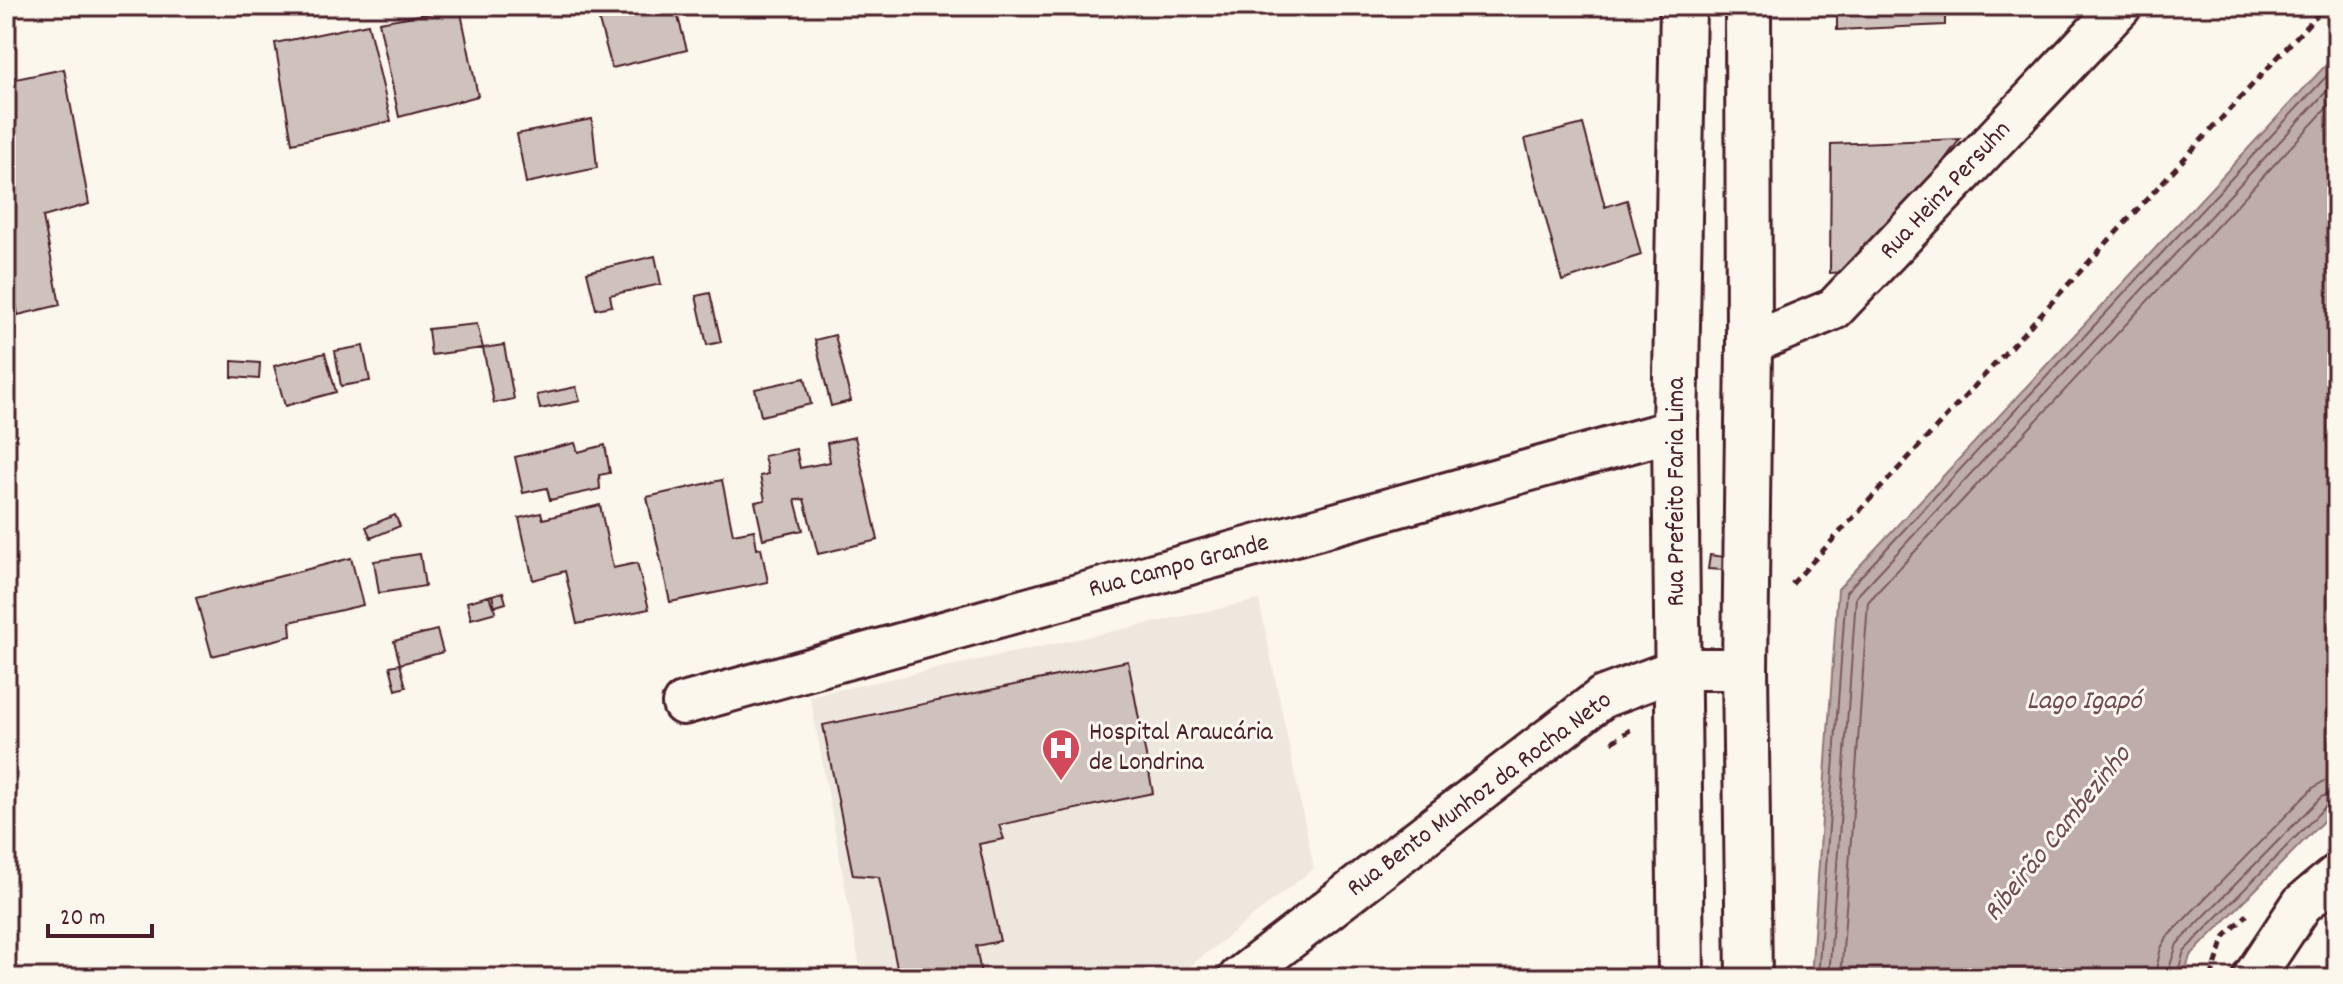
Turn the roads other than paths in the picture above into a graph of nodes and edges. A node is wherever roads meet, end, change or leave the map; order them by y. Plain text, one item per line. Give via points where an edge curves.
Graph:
1 (1683, 6) edge
2 (1748, 6) edge
3 (2121, 6) edge
4 (1749, 344) junction
5 (1675, 430) junction
6 (1678, 669) junction
7 (1745, 669) junction
8 (683, 704) dead end
9 (2337, 875) edge
10 (1681, 974) edge
11 (1749, 976) edge
12 (1239, 978) edge
13 (2253, 978) edge

1 - 5 main road, Rua Prefeito Faria Lima
2 - 4 main road
3 - 4 street, Rua Heinz Persuhn via 1834,309
4 - 7 main road
5 - 6 main road, Rua Prefeito Faria Lima
5 - 8 street, Rua Campo Grande
6 - 7 street, Rua Bento Munhoz da Rocha Neto
6 - 10 main road, Rua Prefeito Faria Lima
6 - 12 street, Rua Bento Munhoz da Rocha Neto via 1603,697
7 - 11 main road
9 - 13 street via 2302,904

